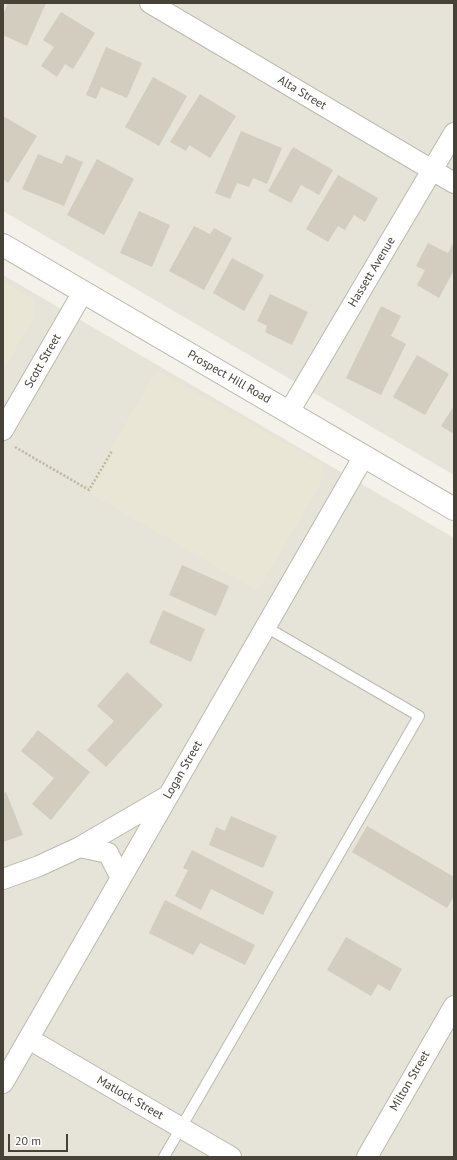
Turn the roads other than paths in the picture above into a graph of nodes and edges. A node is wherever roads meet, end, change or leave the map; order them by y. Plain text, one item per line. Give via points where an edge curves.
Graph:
1 (150, 3) edge
2 (454, 133) edge
3 (432, 171) junction
4 (454, 184) edge
5 (3, 245) edge
6 (83, 292) junction
7 (289, 412) junction
8 (6, 437) edge
9 (364, 456) junction
10 (454, 509) edge
11 (266, 627) junction
12 (168, 796) junction
13 (80, 847) junction
14 (121, 878) junction
15 (3, 879) edge
16 (454, 1006) edge
17 (29, 1040) junction
18 (3, 1083) edge
19 (181, 1128) junction
20 (164, 1157) edge
21 (231, 1157) edge
22 (367, 1157) edge

1 - 3 street, Alta Street
2 - 3 street, Hassett Avenue
3 - 4 street, Alta Street
3 - 7 street, Hassett Avenue
5 - 6 street, Prospect Hill Road
6 - 7 street, Prospect Hill Road
6 - 8 street, Scott Street
7 - 9 street, Prospect Hill Road
9 - 10 street, Prospect Hill Road
9 - 11 street, Logan Street
11 - 12 street, Logan Street
11 - 19 lane via 419,716
12 - 13 street
12 - 14 street, Logan Street
13 - 14 street via 108,852
13 - 15 street via 40,866
14 - 17 street, Logan Street
16 - 22 street, Milton Street
17 - 18 street, Logan Street
17 - 19 street, Matlock Street
19 - 20 lane
19 - 21 street, Matlock Street

